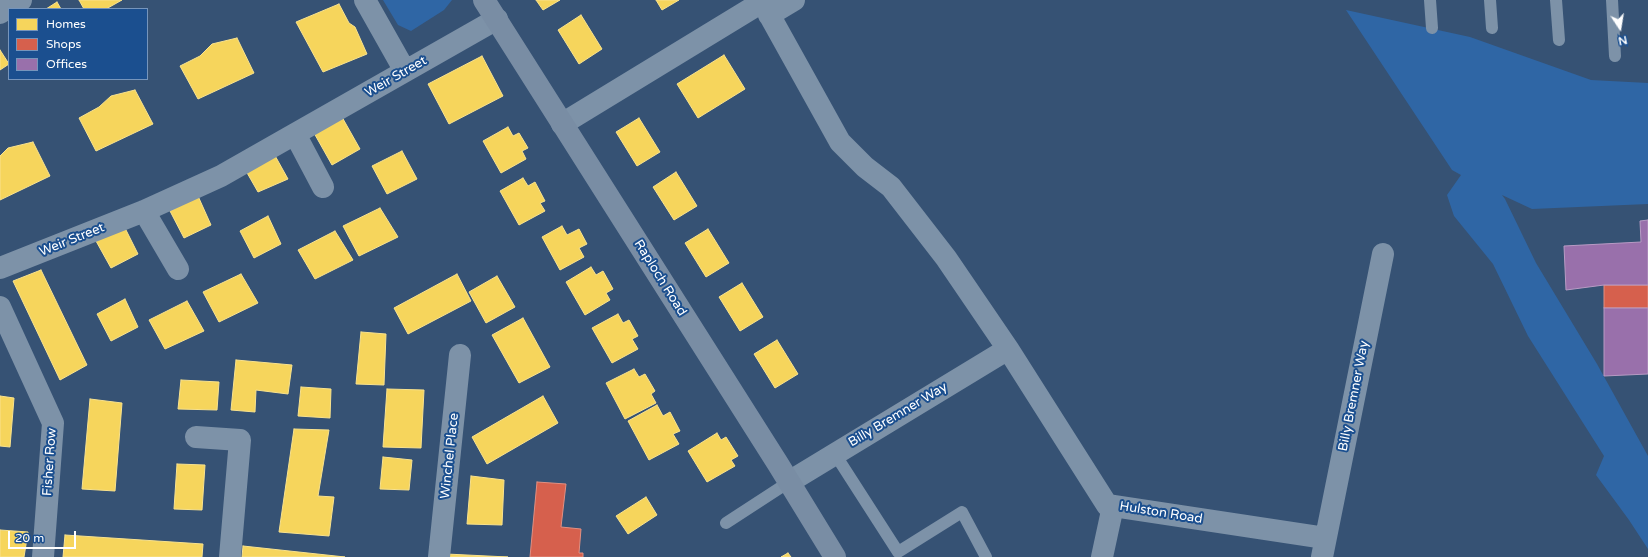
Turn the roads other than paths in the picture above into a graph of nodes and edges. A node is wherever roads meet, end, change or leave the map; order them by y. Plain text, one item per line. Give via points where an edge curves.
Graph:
1 (21, 0) edge
2 (365, 0) edge
3 (484, 0) edge
4 (794, 0) edge
5 (1430, 0) edge
6 (1490, 0) edge
7 (1556, 0) edge
8 (1612, 0) edge
9 (764, 5) edge
10 (8, 8) edge
11 (496, 19) junction
12 (1432, 28) dead end
13 (1492, 28) dead end
14 (1559, 40) dead end
15 (1615, 56) dead end
16 (405, 72) junction
17 (562, 124) junction
18 (295, 134) junction
19 (323, 187) dead end
20 (144, 211) junction
21 (1383, 254) dead end
22 (0, 268) edge
23 (178, 269) dead end
24 (0, 306) edge
25 (1008, 349) junction
26 (460, 355) dead end
27 (196, 437) dead end
28 (835, 454) junction
29 (789, 482) junction
30 (1113, 506) junction
31 (726, 523) dead end
32 (1324, 548) edge
33 (44, 557) edge
34 (230, 557) edge
35 (439, 557) edge
36 (835, 557) edge
37 (986, 557) edge
38 (1102, 557) edge

1 - 10 street
2 - 16 street
3 - 11 street, Raploch Road
4 - 9 street
5 - 12 lane
6 - 13 lane
7 - 14 lane
8 - 15 lane
9 - 17 street
9 - 25 street, Hulston Road via 840,142 865,167 891,187 946,258
11 - 16 street, Weir Street
11 - 17 street, Raploch Road
16 - 18 street, Weir Street
17 - 29 street, Raploch Road
18 - 19 street
18 - 20 street, Weir Street via 221,176
20 - 22 street, Weir Street
20 - 23 street
21 - 32 street, Billy Bremner Way
24 - 33 street, Fisher Row via 54,423
25 - 28 street, Billy Bremner Way
25 - 30 street, Hulston Road via 1107,505
26 - 35 street, Winchel Place
27 - 34 street via 240,440
28 - 29 street, Billy Bremner Way
28 - 37 lane via 898,552 962,512
29 - 31 lane
29 - 36 street, Raploch Road
30 - 32 street, Hulston Road
30 - 38 street

